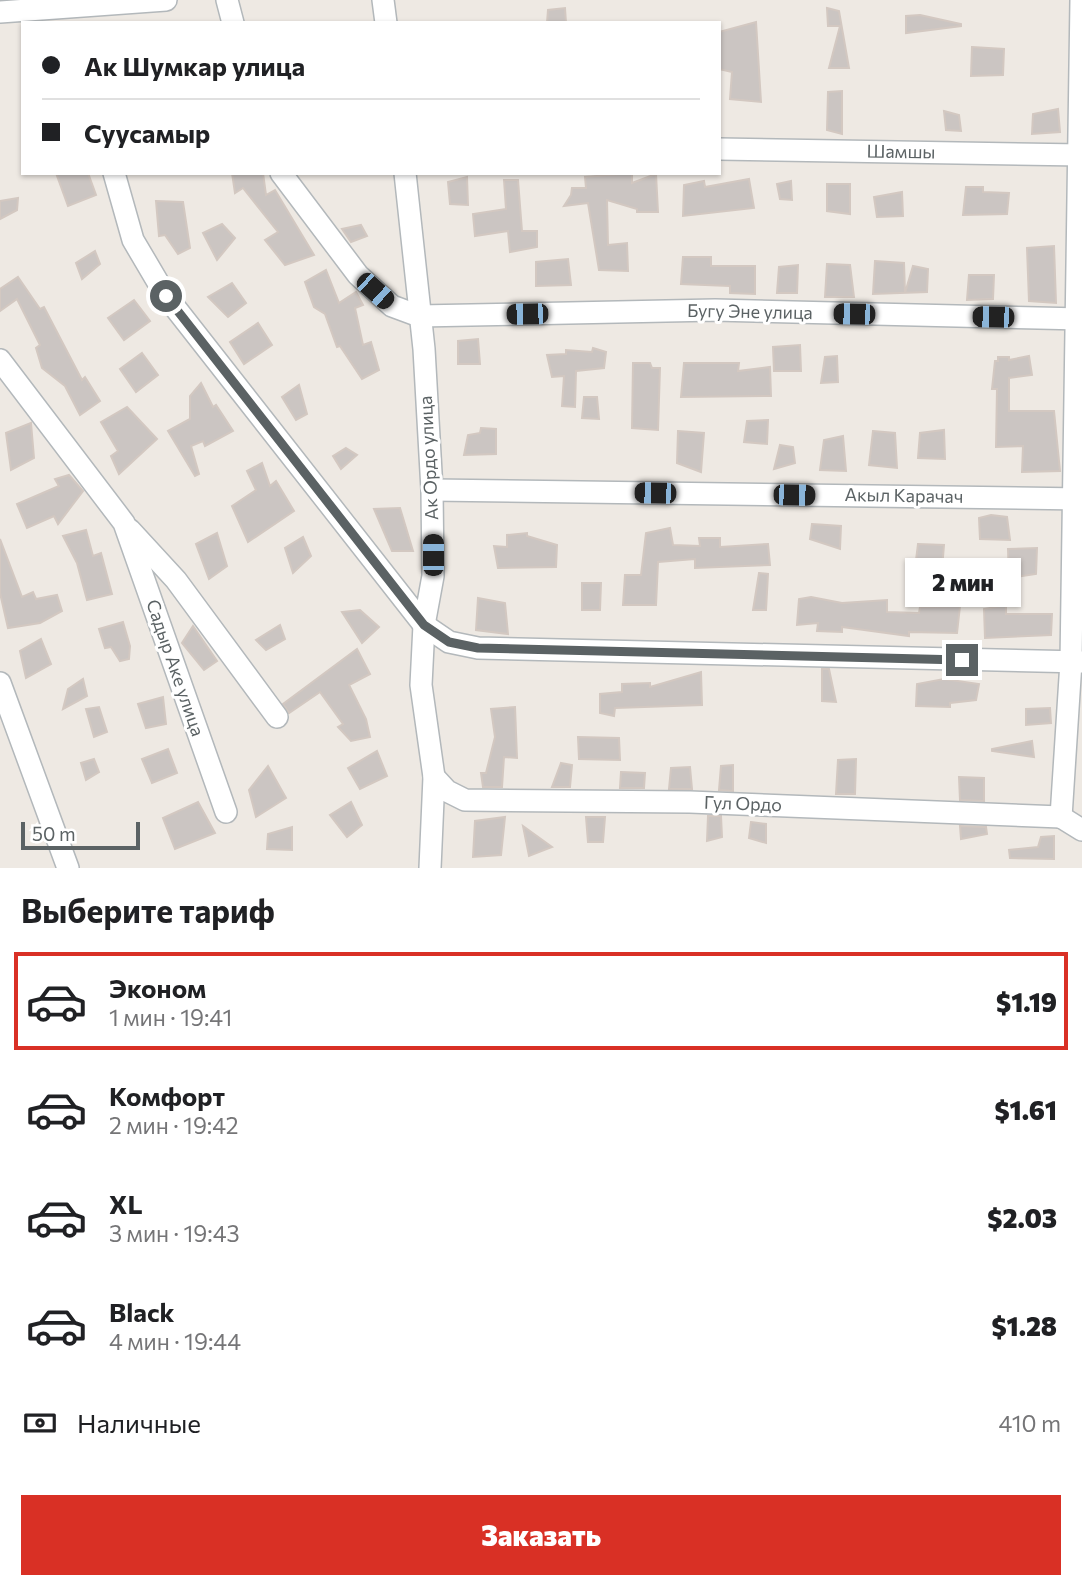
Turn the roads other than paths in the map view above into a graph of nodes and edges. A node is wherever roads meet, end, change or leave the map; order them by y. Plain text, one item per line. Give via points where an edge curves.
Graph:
1 (166, 0) edge
2 (227, 0) edge
3 (383, 0) edge
4 (1081, 0) edge
5 (0, 12) edge
6 (67, 15) edge
7 (232, 21) edge
8 (386, 21) edge
9 (721, 149) edge
10 (1080, 155) edge
11 (115, 175) edge
12 (283, 175) edge
13 (405, 175) edge
14 (419, 316) junction
15 (1079, 319) edge
16 (0, 360) edge
17 (432, 490) junction
18 (1078, 499) edge
19 (124, 523) junction
20 (424, 625) junction
21 (1076, 662) edge
22 (0, 683) edge
23 (277, 717) dead end
24 (434, 777) junction
25 (226, 812) dead end
26 (1061, 817) junction
27 (1082, 830) edge
28 (68, 868) edge
29 (430, 868) edge

1 - 6 street
2 - 7 street
3 - 8 street
4 - 10 street
5 - 6 street
9 - 10 street, Шамшы
10 - 15 street
11 - 20 street via 133,240 166,296
12 - 14 street via 358,275 392,306
13 - 14 street, Ак Ордо улица
14 - 15 street, Бугу Эне улица via 715,310
14 - 17 street, Ак Ордо улица
15 - 18 street
16 - 19 street, Садыр Аке улица
17 - 18 street, Акыл Карачач
17 - 20 street, Ак Ордо улица via 433,576
18 - 21 street
19 - 23 street, Садыр Аке улица via 177,580
19 - 25 street, Садыр Аке улица
20 - 21 street via 449,642 478,648
20 - 24 street, Ак Ордо улица via 421,685
21 - 26 street
22 - 28 street
24 - 26 street, Гул Ордо via 465,800 690,802
24 - 29 street, Ак Ордо улица
26 - 27 street

